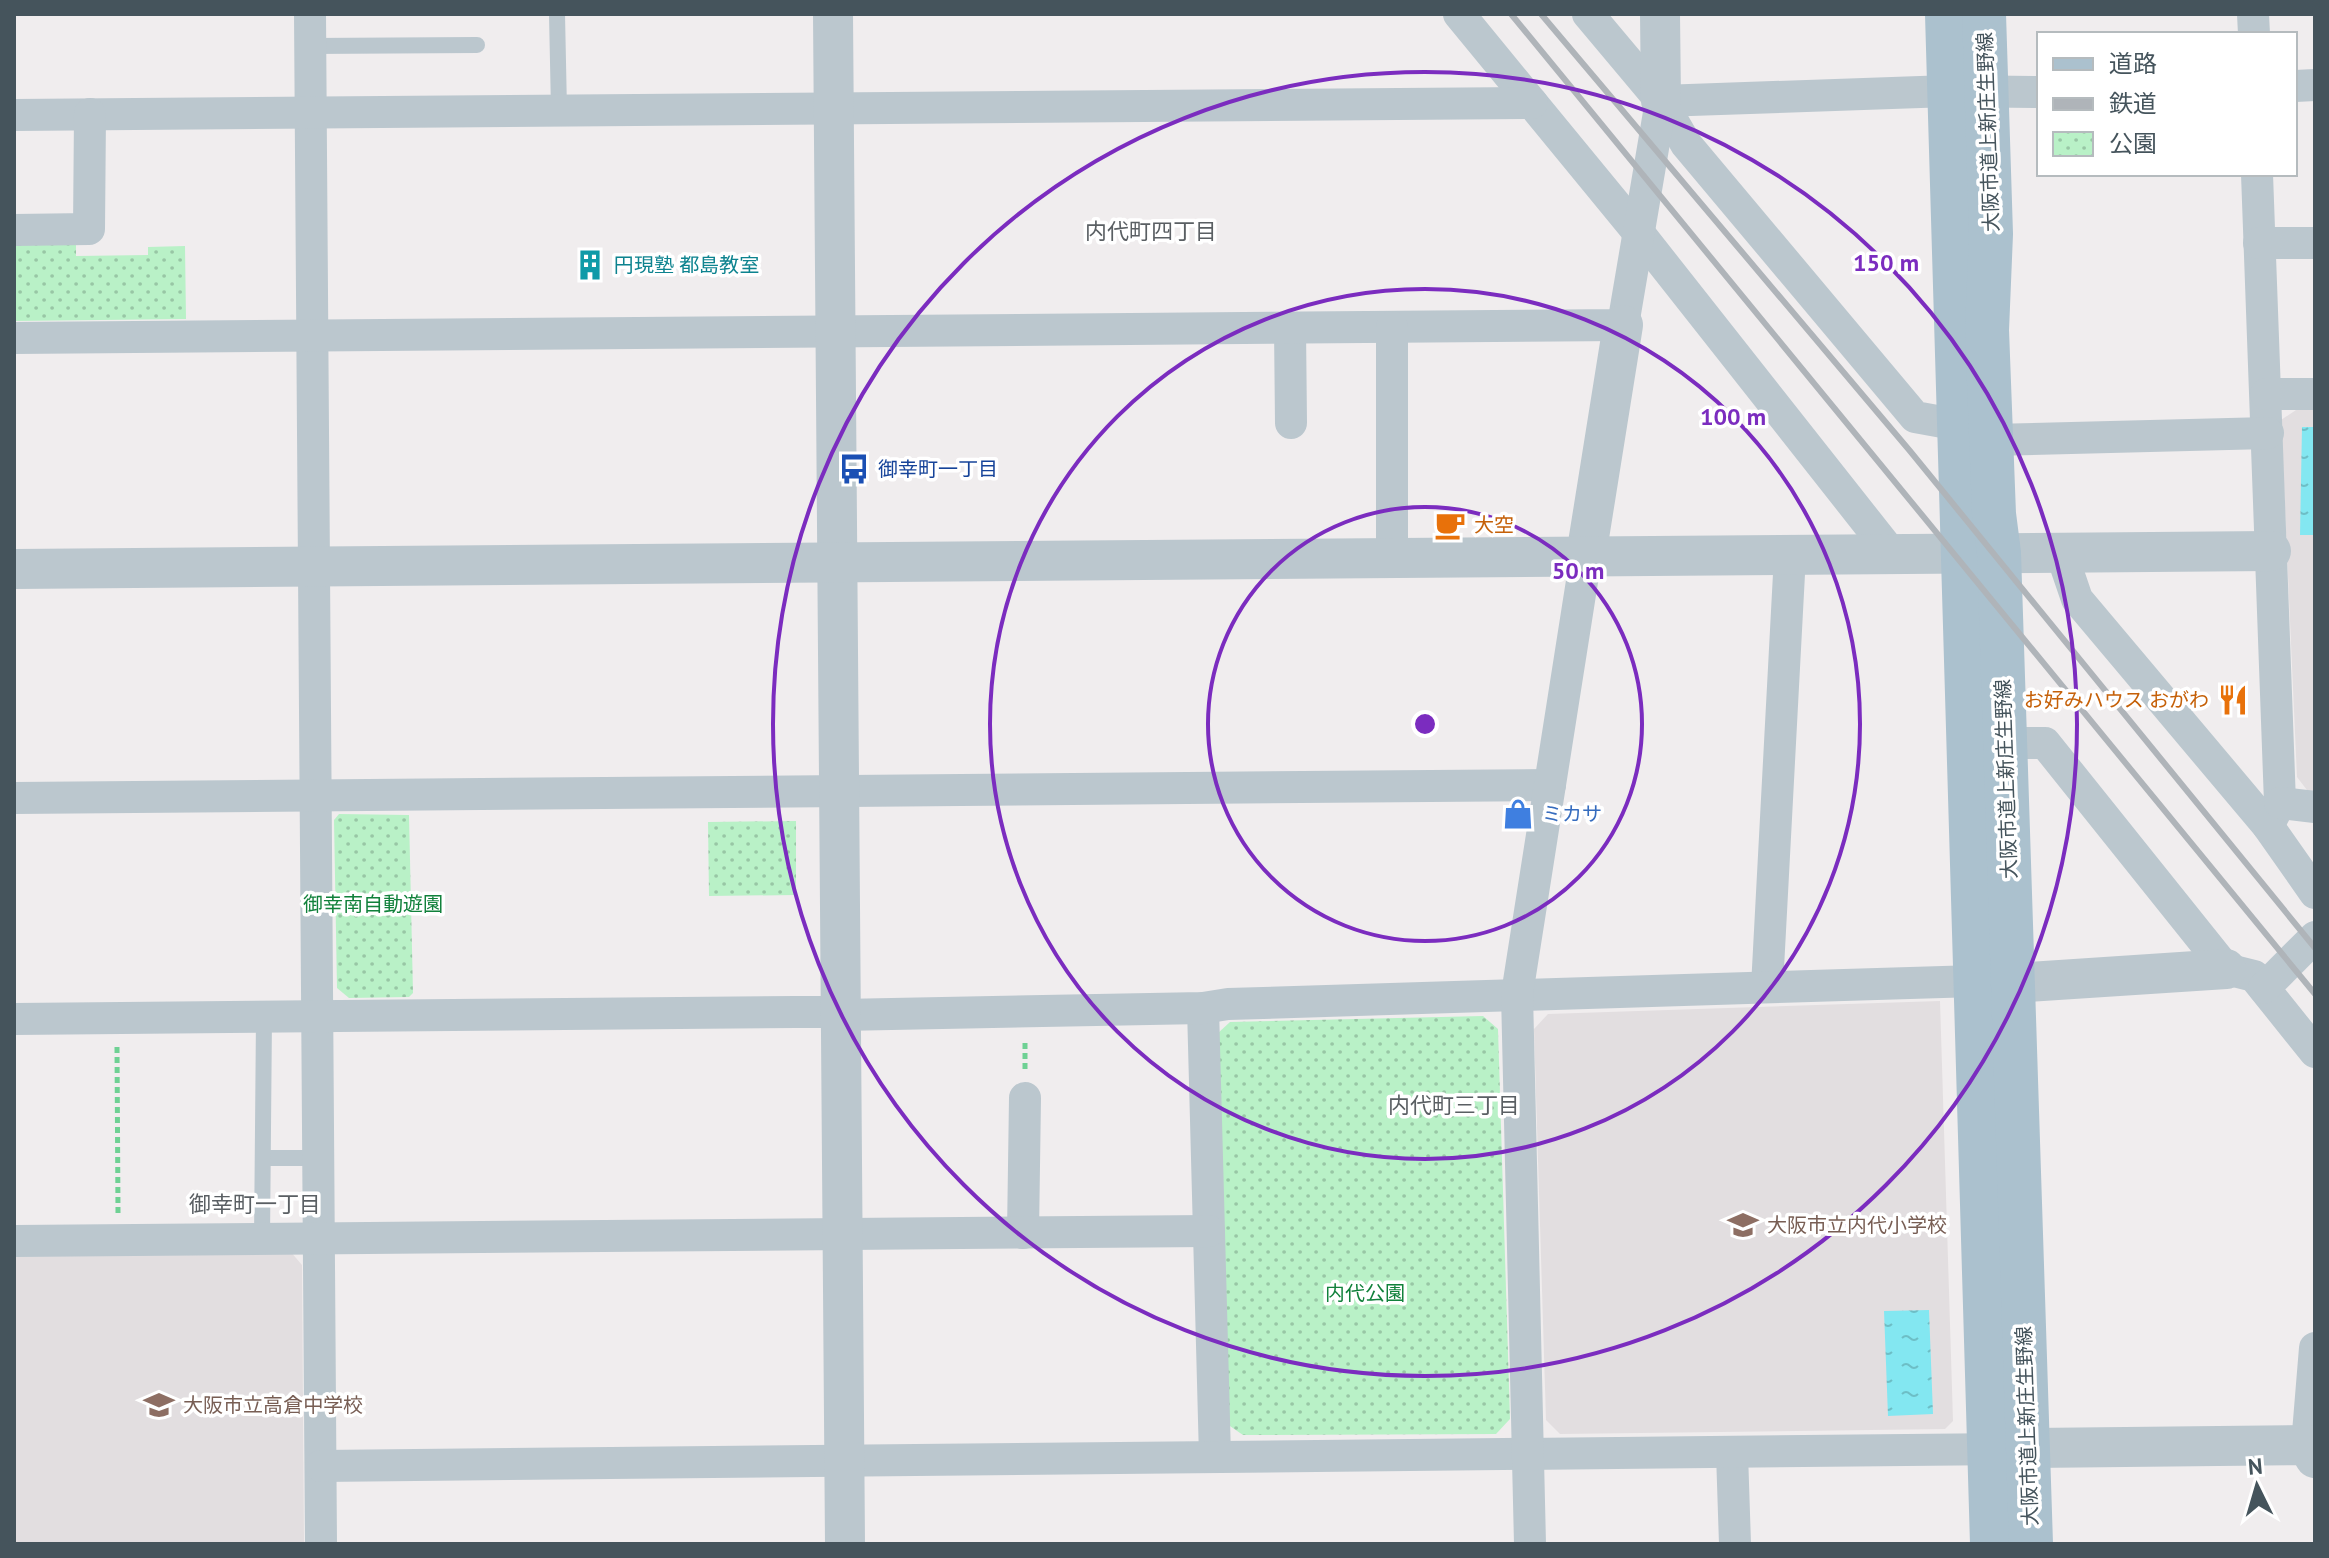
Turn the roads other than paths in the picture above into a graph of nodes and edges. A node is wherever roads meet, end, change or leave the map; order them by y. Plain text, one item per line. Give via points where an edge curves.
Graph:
1 (310, 14) edge
2 (557, 14) edge
3 (833, 14) edge
4 (1459, 14) edge
5 (1588, 14) edge
6 (1660, 14) edge
7 (1947, 14) edge
8 (1984, 14) edge
9 (477, 45) dead end
10 (310, 46) junction
11 (1968, 92) junction
12 (2037, 92) edge
13 (1661, 101) junction
14 (1532, 103) junction
15 (834, 109) junction
16 (559, 110) junction
17 (311, 112) junction
18 (90, 114) junction
19 (14, 115) edge
20 (2257, 176) edge
21 (14, 230) edge
22 (1638, 232) junction
23 (2259, 243) junction
24 (2315, 243) edge
25 (1623, 325) junction
26 (1392, 327) junction
27 (1290, 328) junction
28 (836, 331) junction
29 (312, 335) junction
30 (14, 338) edge
31 (2266, 394) junction
32 (2315, 394) edge
33 (1291, 423) dead end
34 (1975, 433) junction
35 (2268, 433) junction
36 (2271, 551) junction
37 (2061, 552) junction
38 (1981, 553) junction
39 (1892, 554) junction
40 (1790, 555) junction
41 (1586, 556) junction
42 (1392, 558) junction
43 (837, 562) junction
44 (314, 566) junction
45 (14, 569) edge
46 (2005, 743) junction
47 (1550, 785) junction
48 (839, 792) junction
49 (316, 795) junction
50 (14, 798) edge
51 (2315, 807) edge
52 (2274, 814) junction
53 (2315, 893) edge
54 (2315, 937) edge
55 (2226, 969) junction
56 (1994, 982) junction
57 (1767, 987) junction
58 (2264, 988) junction
59 (1517, 994) junction
60 (1203, 1008) junction
61 (841, 1015) junction
62 (317, 1016) junction
63 (264, 1017) junction
64 (14, 1019) edge
65 (2315, 1052) edge
66 (1025, 1098) road end
67 (263, 1158) junction
68 (318, 1158) junction
69 (1209, 1231) junction
70 (1023, 1233) junction
71 (843, 1234) junction
72 (262, 1239) junction
73 (319, 1239) junction
74 (14, 1241) edge
75 (2315, 1348) edge
76 (2009, 1449) junction
77 (2311, 1452) edge
78 (1732, 1453) junction
79 (1529, 1455) junction
80 (1215, 1457) junction
81 (844, 1461) junction
82 (321, 1466) junction
83 (321, 1544) edge
84 (845, 1544) edge
85 (1530, 1544) edge
86 (1735, 1544) edge
87 (1992, 1544) edge
88 (2031, 1544) edge

1 - 10 street
2 - 16 lane
3 - 15 street
4 - 14 street
5 - 13 street
6 - 13 street
7 - 11 main road, 大阪市道上新庄生野線
8 - 11 main road, 大阪市道上新庄生野線
9 - 10 lane
10 - 17 street
11 - 12 street
11 - 13 street
11 - 34 main road, 大阪市道上新庄生野線
13 - 22 street
13 - 34 street via 1686,144 1915,417
14 - 15 street
14 - 22 street
15 - 16 street
15 - 28 street
16 - 17 street
17 - 18 street
17 - 29 street
18 - 19 street
18 - 21 street via 89,229
20 - 23 street
22 - 25 street
22 - 39 street
23 - 24 street
23 - 31 street
25 - 26 street
25 - 41 street
26 - 27 street
26 - 42 street
27 - 28 street
27 - 33 street
28 - 29 street
28 - 43 street
29 - 30 street
29 - 44 street
31 - 32 street
31 - 35 street
34 - 35 street
34 - 38 main road, 大阪市道上新庄生野線
35 - 36 street
36 - 37 street
36 - 52 street
37 - 38 street
37 - 52 street via 2077,599
38 - 39 street
38 - 46 main road, 大阪市道上新庄生野線
38 - 56 main road, 大阪市道上新庄生野線
39 - 40 street
40 - 41 street
40 - 57 street
41 - 42 street
41 - 47 street
42 - 43 street
43 - 44 street
43 - 48 street
44 - 45 street
44 - 49 street
46 - 55 street via 2045,743
46 - 56 main road, 大阪市道上新庄生野線
47 - 48 street
47 - 59 street
48 - 49 street
48 - 61 street
49 - 50 street
49 - 62 street
51 - 52 street
52 - 53 street
54 - 58 street
55 - 56 street
55 - 58 street via 2254,976
56 - 57 street
56 - 76 main road, 大阪市道上新庄生野線
57 - 59 street
58 - 65 street
59 - 60 street
59 - 79 street
60 - 61 street
60 - 69 street
61 - 62 street
61 - 71 street
62 - 63 street
62 - 68 street
63 - 64 street
63 - 67 lane
66 - 70 street
67 - 68 lane
67 - 72 lane
68 - 73 street
69 - 70 street
69 - 80 street
70 - 71 street
71 - 73 street
71 - 81 street
72 - 73 street
72 - 74 street
73 - 82 street
75 - 77 street
76 - 77 street
76 - 78 street
76 - 87 main road, 大阪市道上新庄生野線
76 - 88 main road, 大阪市道上新庄生野線
78 - 79 street
78 - 86 street
79 - 80 street
79 - 85 street
80 - 81 street
81 - 82 street
81 - 84 street
82 - 83 street

